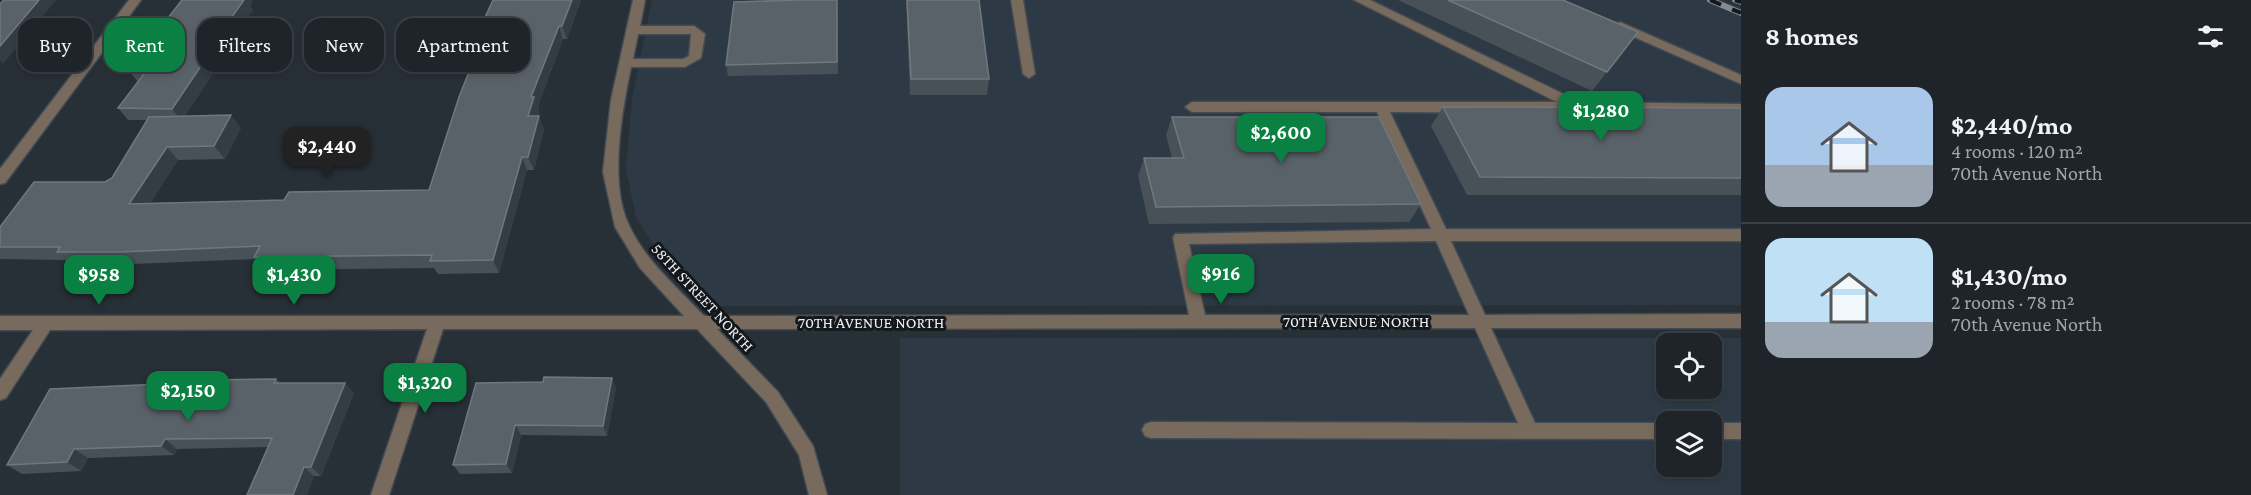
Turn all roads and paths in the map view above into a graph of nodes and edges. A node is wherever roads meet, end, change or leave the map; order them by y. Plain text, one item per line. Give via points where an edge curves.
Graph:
1 (135, 0) edge
2 (639, 0) edge
3 (1017, 0) edge
4 (1360, 0) edge
5 (1603, 19) edge
6 (633, 30) junction
7 (626, 63) junction
8 (1029, 74) dead end
9 (1741, 80) edge
10 (1381, 107) junction
11 (1578, 107) junction
12 (1192, 108) dead end
13 (1741, 109) edge
14 (0, 179) edge
15 (1441, 235) junction
16 (1741, 235) edge
17 (1198, 321) junction
18 (1478, 321) junction
19 (1741, 321) edge
20 (700, 322) junction
21 (0, 323) edge
22 (46, 323) junction
23 (437, 323) junction
24 (0, 393) edge
25 (1151, 430) dead end
26 (1530, 431) junction
27 (1656, 431) edge
28 (1722, 431) edge
29 (1741, 431) edge
30 (380, 495) edge
31 (818, 495) edge

1 - 14 street
2 - 6 street, 58TH STREET NORTH
3 - 8 street
4 - 11 street
5 - 9 street
6 - 7 street, 58TH STREET NORTH
6 - 7 street via 694,30 699,34 694,58 685,63
7 - 20 street, 58TH STREET NORTH via 610,172 620,223 645,264
10 - 11 street
10 - 12 street
10 - 15 street
11 - 13 street
15 - 16 street
15 - 17 street via 1180,238
15 - 18 street
17 - 18 street, 70TH AVENUE NORTH
17 - 20 street, 70TH AVENUE NORTH
18 - 19 street, 70TH AVENUE NORTH
18 - 26 street
20 - 23 street, 70TH AVENUE NORTH
20 - 31 street, 58TH STREET NORTH via 772,397 807,452
21 - 22 street, 70TH AVENUE NORTH
22 - 23 street, 70TH AVENUE NORTH
22 - 24 street
23 - 30 street
25 - 26 street
26 - 27 street
28 - 29 street

